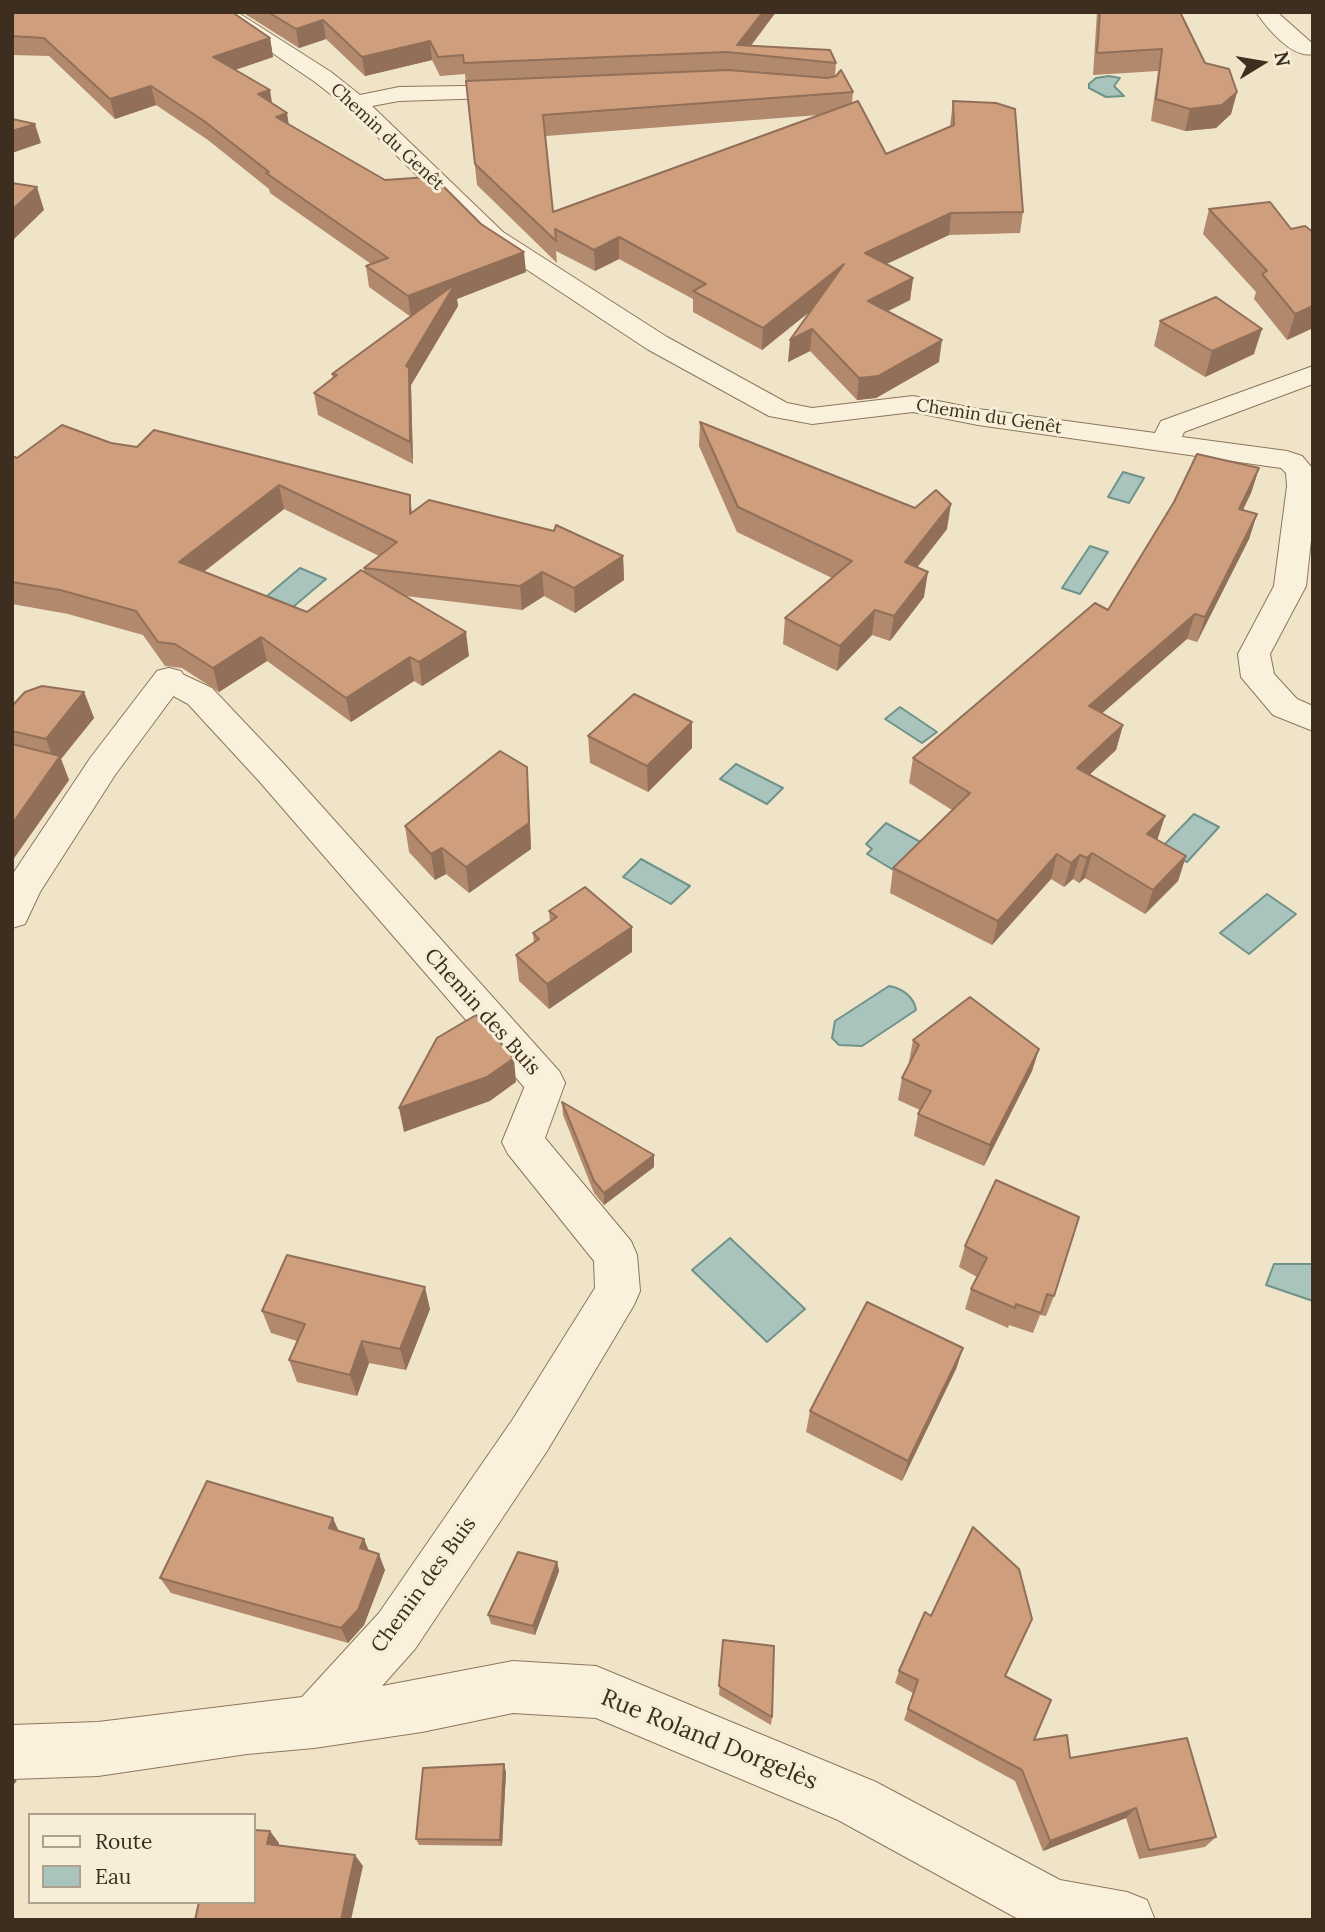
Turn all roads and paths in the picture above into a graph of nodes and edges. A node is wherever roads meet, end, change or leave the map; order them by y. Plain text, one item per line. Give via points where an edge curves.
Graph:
1 (222, 12) edge
2 (1266, 12) edge
3 (1306, 49) dead end
4 (535, 90) edge
5 (356, 103) junction
6 (1313, 374) edge
7 (1166, 442) junction
8 (1300, 457) edge
9 (1313, 719) edge
10 (12, 914) edge
11 (314, 1722) junction
12 (12, 1752) edge
13 (1128, 1920) edge

1 - 5 street, Chemin du Genêt
2 - 3 street
4 - 5 street via 398,94
5 - 7 street, Chemin du Genêt via 494,237 656,343 779,410 812,416 913,404
6 - 7 street via 1171,427
7 - 8 street, Chemin du Genêt
8 - 9 street, Chemin du Genêt via 1302,486 1290,586 1254,654 1258,677 1285,707
10 - 11 street, Chemin des Buis via 23,888 103,766 169,679 200,696 545,1083 523,1142 615,1255 618,1291 530,1435 397,1631
11 - 12 street, Rue Roland Dorgelès via 98,1749
11 - 13 street, Rue Roland Dorgelès via 513,1687 596,1692 857,1801 1053,1907

